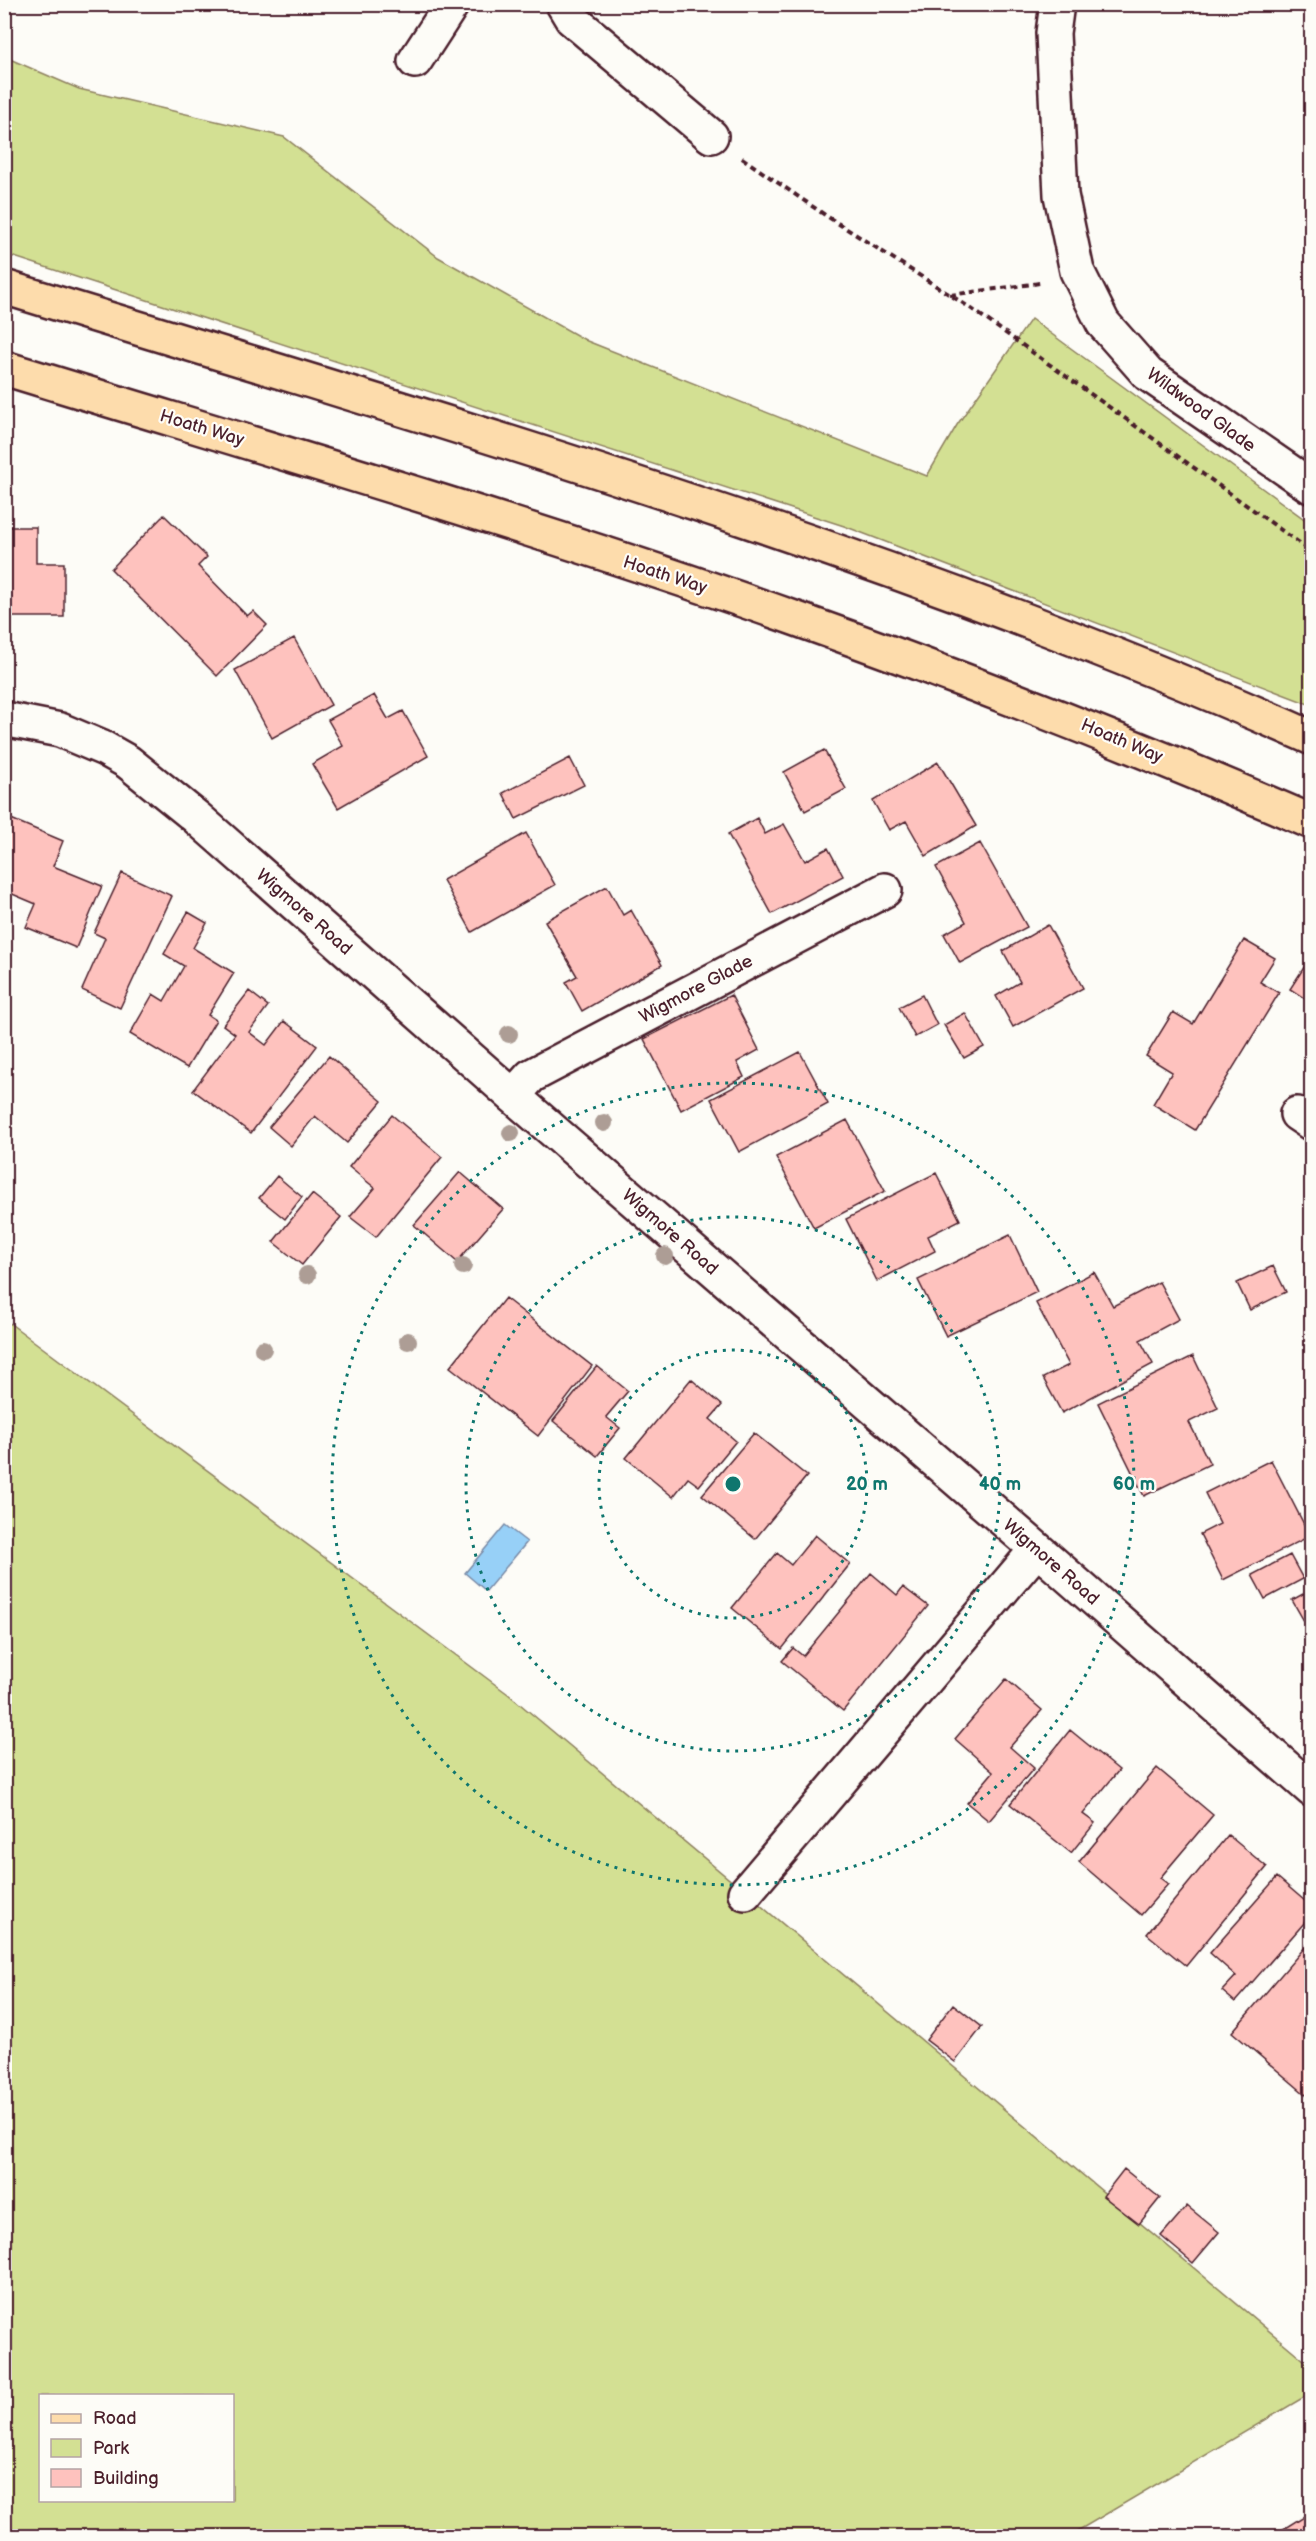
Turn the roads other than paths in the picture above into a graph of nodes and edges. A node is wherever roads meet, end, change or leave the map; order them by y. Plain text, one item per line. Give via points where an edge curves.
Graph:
1 (452, 4) edge
2 (562, 4) edge
3 (1057, 4) edge
4 (415, 61) dead end
5 (711, 136) road end
6 (4, 287) edge
7 (4, 368) edge
8 (1311, 487) edge
9 (4, 719) edge
10 (1311, 738) edge
11 (1311, 822) edge
12 (885, 890) dead end
13 (513, 1096) junction
14 (1037, 1549) junction
15 (1311, 1790) edge
16 (745, 1893) dead end

1 - 4 street
2 - 5 street via 572,19
3 - 8 street, Wildwood Glade via 1053,33 1061,195 1077,271 1103,323 1148,374
6 - 10 main road via 375,401 816,544 1111,654
7 - 11 main road, Hoath Way via 647,568 792,617 1078,723
9 - 13 street, Wigmore Road via 83,738 128,762
12 - 13 street, Wigmore Glade via 531,1076
13 - 14 street, Wigmore Road
14 - 15 street, Wigmore Road
14 - 16 street

